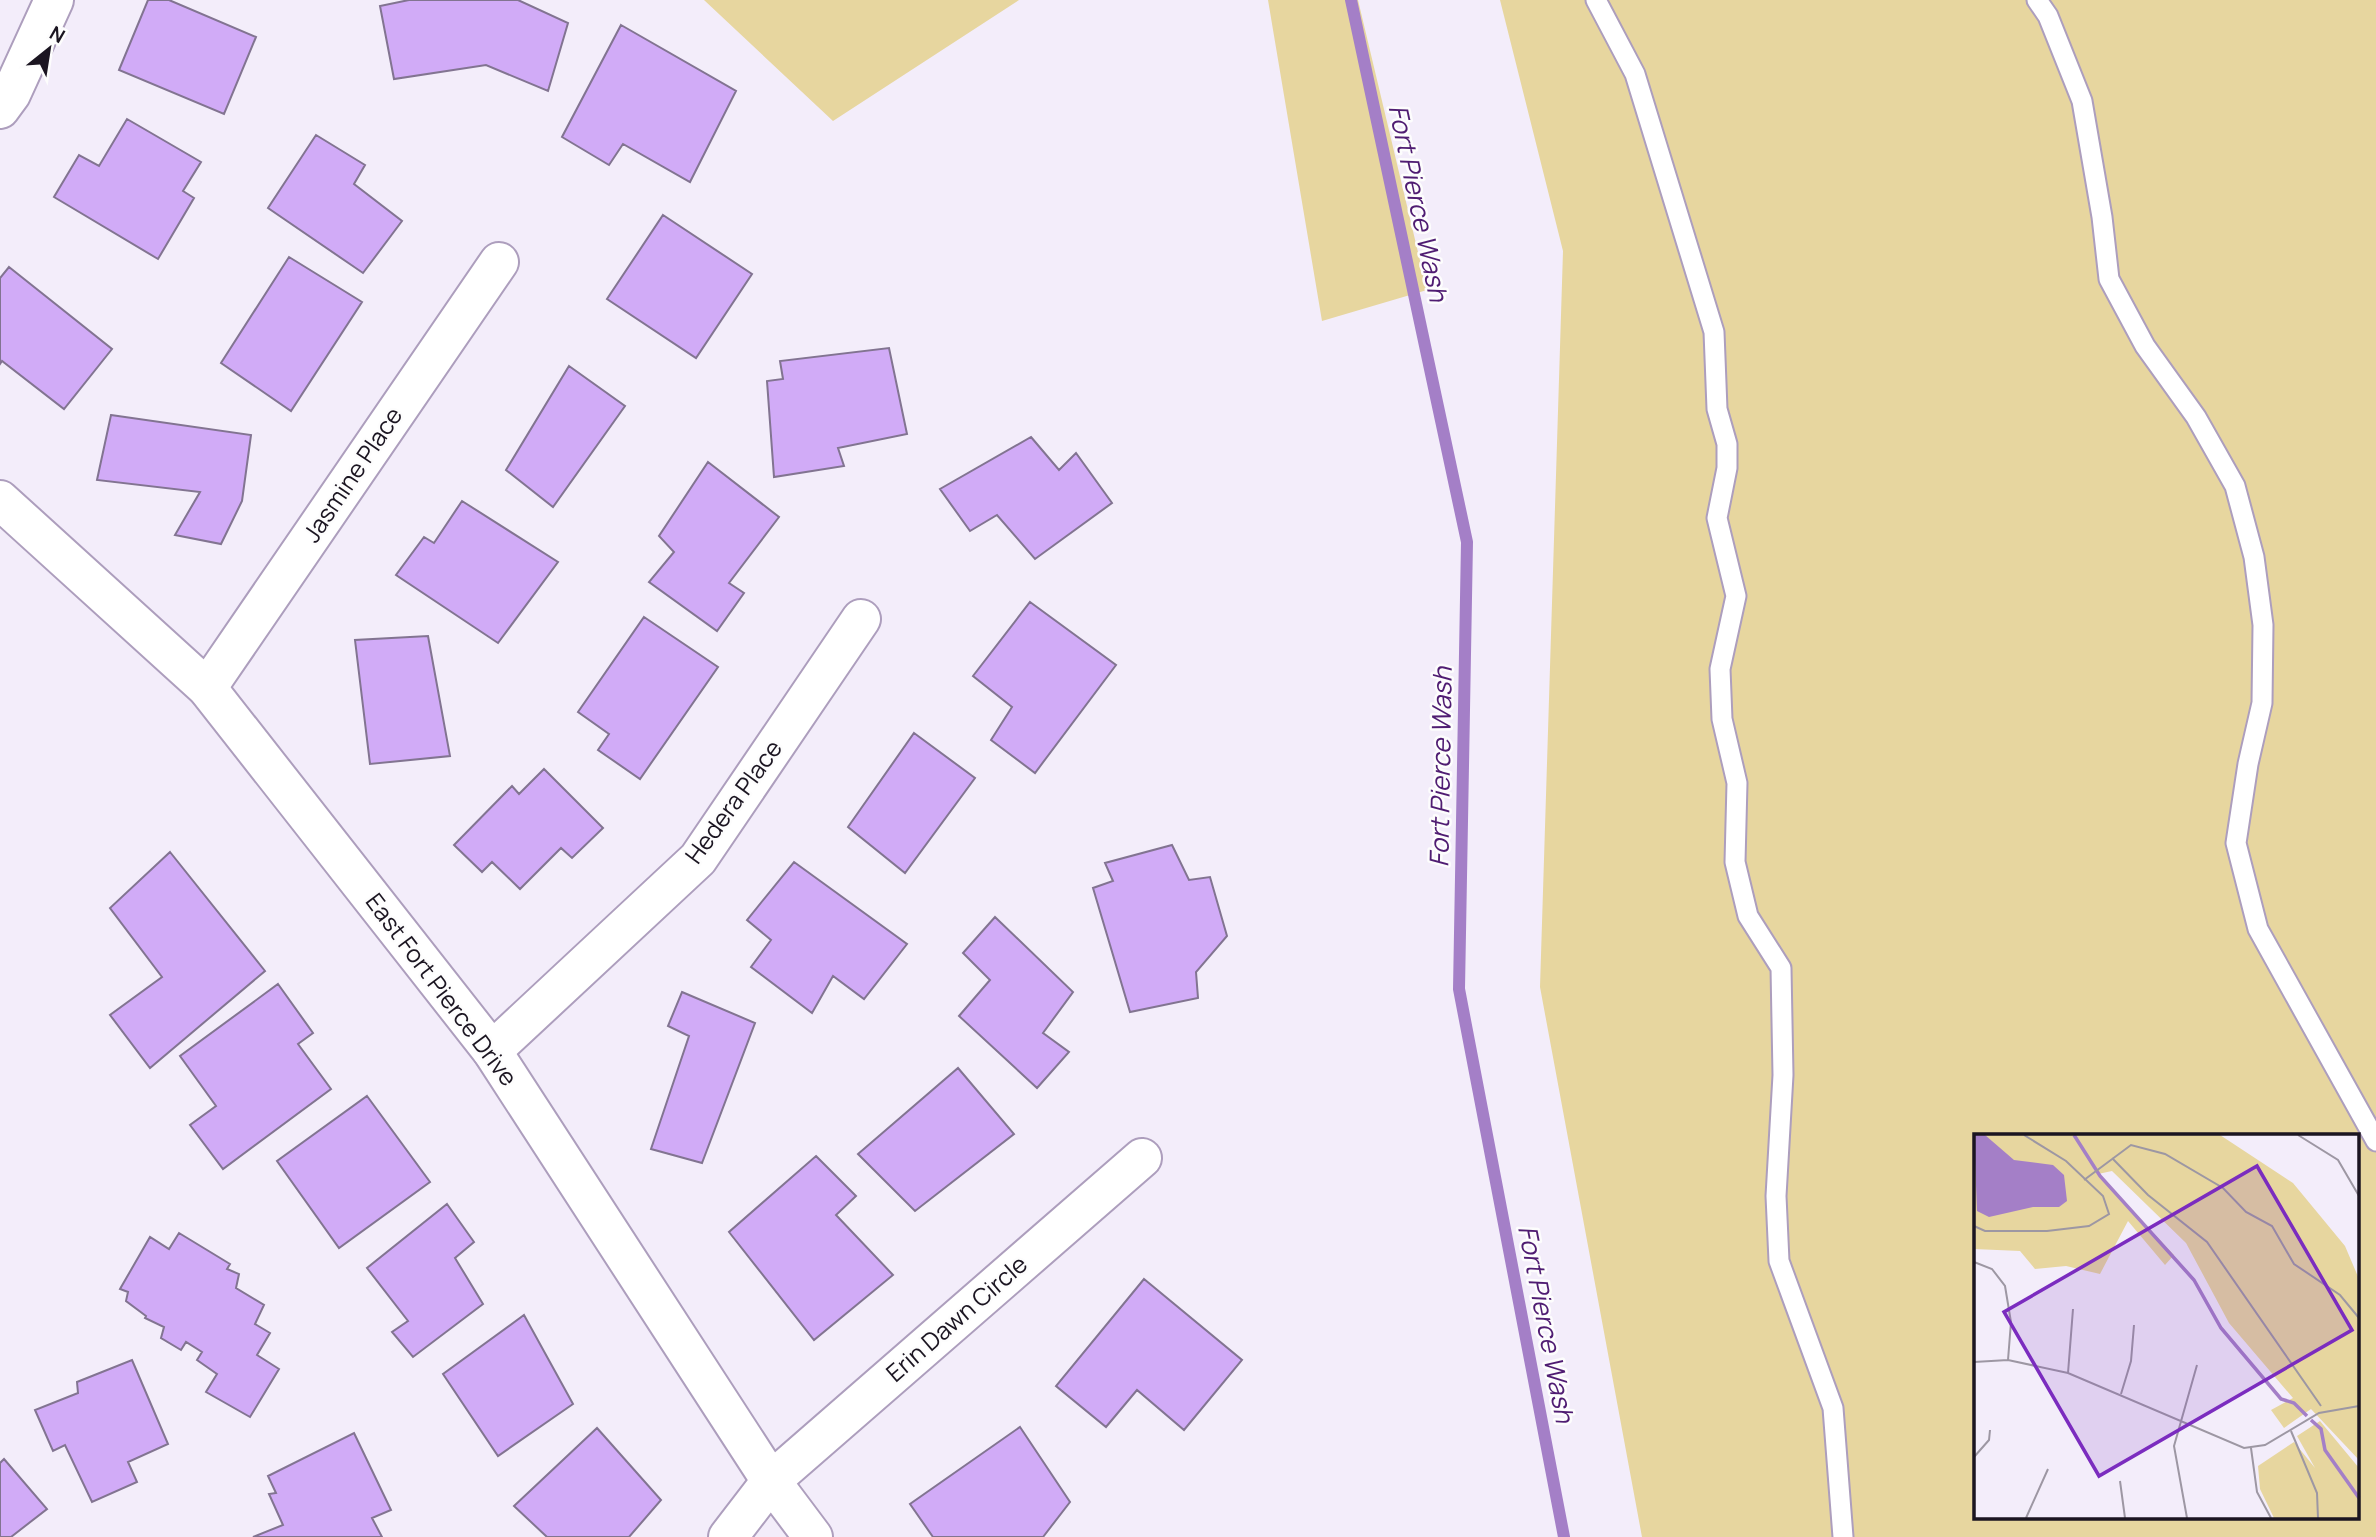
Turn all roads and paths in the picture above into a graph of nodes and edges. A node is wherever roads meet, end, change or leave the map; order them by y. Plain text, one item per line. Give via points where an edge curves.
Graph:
1 (54, 0) edge
2 (1596, 0) edge
3 (2037, 0) edge
4 (0, 110) edge
5 (499, 262) dead end
6 (0, 500) edge
7 (861, 619) dead end
8 (207, 688) junction
9 (492, 1051) junction
10 (2376, 1141) edge
11 (1142, 1158) dead end
12 (771, 1480) junction
13 (728, 1537) edge
14 (813, 1537) edge
15 (1843, 1537) edge

1 - 4 street
2 - 15 lane via 1635,74 1714,332 1717,409 1727,444 1717,518 1736,596 1720,669 1722,719 1737,783 1735,862 1748,916 1781,968 1779,1261 1833,1408
3 - 10 lane via 2048,16 2082,101 2109,279 2145,346 2196,417 2235,486 2254,557 2263,625 2262,703 2236,844 2258,929
5 - 8 street, Jasmine Place
6 - 8 street, East Fort Pierce Drive
7 - 9 street, Hedera Place via 698,859
8 - 9 street, East Fort Pierce Drive
9 - 12 street, East Fort Pierce Drive
11 - 12 street, Erin Dawn Circle
12 - 13 street, Erin Dawn Circle
12 - 14 street, East Fort Pierce Drive

